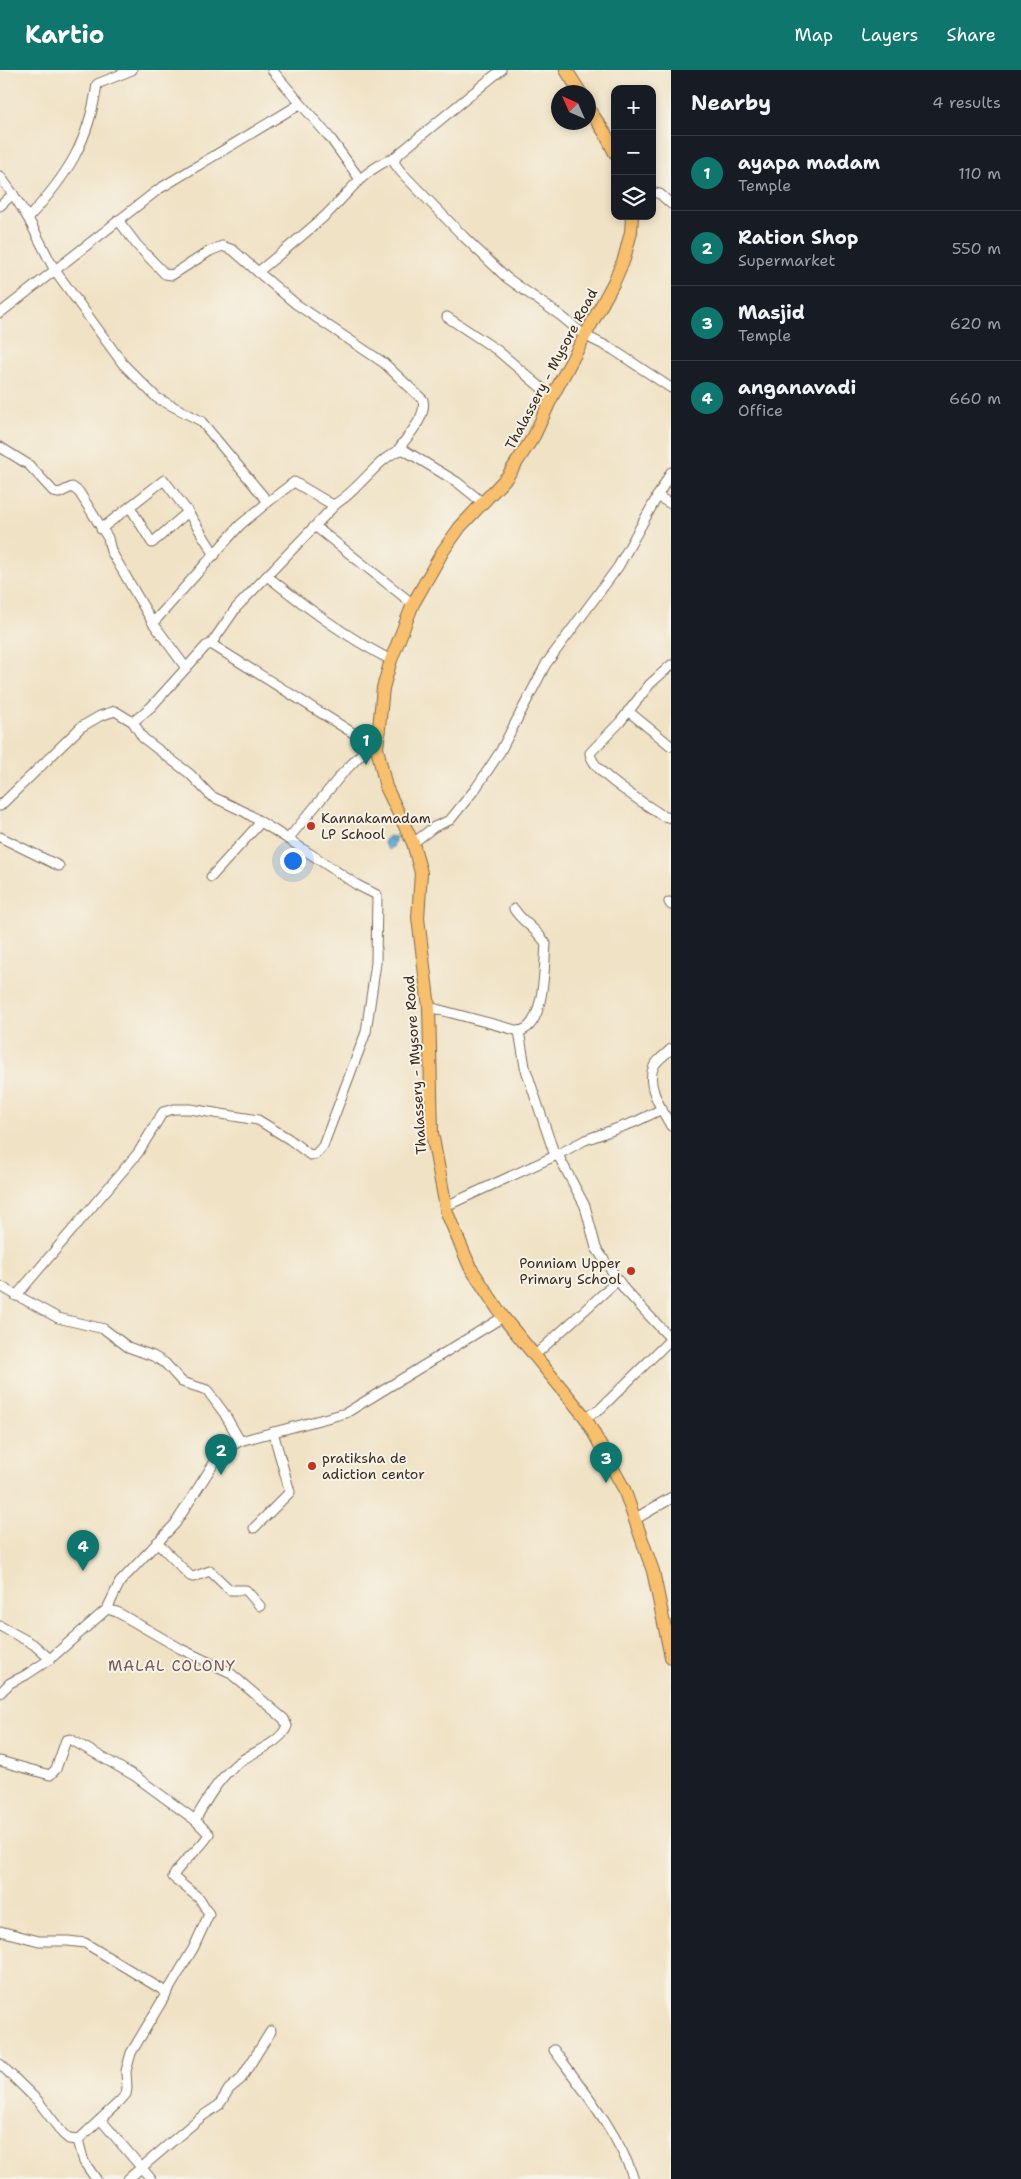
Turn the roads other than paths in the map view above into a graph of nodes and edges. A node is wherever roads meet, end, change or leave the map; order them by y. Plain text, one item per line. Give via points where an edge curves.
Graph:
1 (132, 70) edge
2 (272, 70) edge
3 (501, 70) edge
4 (566, 70) edge
5 (576, 85) edge
6 (300, 104) junction
7 (596, 119) edge
8 (611, 145) edge
9 (395, 157) junction
10 (0, 176) edge
11 (359, 178) junction
12 (656, 193) edge
13 (13, 194) junction
14 (671, 204) edge
15 (0, 206) edge
16 (28, 218) junction
17 (118, 220) junction
18 (632, 220) edge
19 (54, 269) junction
20 (258, 272) junction
21 (0, 313) edge
22 (447, 317) dead end
23 (584, 335) junction
24 (671, 388) edge
25 (552, 397) junction
26 (0, 447) edge
27 (398, 450) junction
28 (671, 472) edge
29 (657, 496) junction
30 (268, 502) junction
31 (337, 503) junction
32 (483, 503) junction
33 (671, 504) edge
34 (130, 507) junction
35 (188, 512) junction
36 (316, 527) junction
37 (101, 529) junction
38 (215, 555) junction
39 (267, 576) junction
40 (413, 604) junction
41 (152, 622) junction
42 (211, 644) junction
43 (391, 660) junction
44 (671, 664) edge
45 (186, 668) junction
46 (628, 711) junction
47 (133, 722) junction
48 (374, 746) junction
49 (671, 746) edge
50 (0, 806) edge
51 (671, 818) edge
52 (260, 823) junction
53 (0, 837) edge
54 (288, 839) junction
55 (413, 843) junction
56 (59, 866) dead end
57 (211, 877) dead end
58 (514, 909) dead end
59 (429, 1007) junction
60 (519, 1031) junction
61 (671, 1050) edge
62 (662, 1109) junction
63 (671, 1126) edge
64 (556, 1156) junction
65 (446, 1206) junction
66 (617, 1281) junction
67 (0, 1286) edge
68 (16, 1296) junction
69 (503, 1316) junction
70 (671, 1339) edge
71 (534, 1356) junction
72 (585, 1417) junction
73 (273, 1432) junction
74 (240, 1442) junction
75 (671, 1498) edge
76 (635, 1519) junction
77 (254, 1528) dead end
78 (157, 1542) junction
79 (260, 1606) dead end
80 (107, 1609) junction
81 (0, 1626) edge
82 (669, 1638) edge
83 (671, 1657) edge
84 (50, 1659) junction
85 (0, 1692) edge
86 (0, 1761) edge
87 (195, 1820) junction
88 (0, 1930) edge
89 (166, 1992) junction
90 (271, 2031) dead end
91 (554, 2050) dead end
92 (0, 2064) edge
93 (101, 2120) junction
94 (78, 2140) junction
95 (142, 2168) junction
96 (96, 2179) edge
97 (128, 2179) edge
98 (151, 2179) edge
99 (634, 2179) edge

1 - 16 street via 97,84 87,129 78,150 61,181
2 - 6 street
3 - 9 street
4 - 5 main road
6 - 11 street
6 - 17 street via 158,189
7 - 8 main road
9 - 11 street
9 - 23 street via 395,164 401,172 507,278
10 - 13 street
11 - 20 street via 327,214
12 - 14 street
13 - 15 street
13 - 16 street
16 - 19 street
17 - 19 street
17 - 20 street via 165,274 172,275 222,246 233,250
18 - 23 main road, Thalassery - Mysore Road via 624,259
19 - 21 street
19 - 30 street via 123,364 157,398 201,421
20 - 27 street via 296,304 384,363 423,400 421,416
22 - 25 street via 497,350
23 - 24 street via 612,349
23 - 25 main road, Thalassery - Mysore Road
25 - 32 main road, Thalassery - Mysore Road via 519,461
26 - 37 street via 29,465 54,492 72,487 79,492
27 - 31 street
27 - 32 street via 413,454
28 - 29 street
29 - 33 street
29 - 55 street via 618,567 546,664 500,752 476,788 450,820 434,827
30 - 31 street via 294,482 328,503
30 - 38 street via 240,525
31 - 36 street
32 - 40 main road, Thalassery - Mysore Road via 443,551
34 - 35 street via 164,480
34 - 35 street via 152,543
34 - 37 street
35 - 38 street
36 - 39 street
36 - 40 street
37 - 41 street
38 - 41 street
39 - 42 street via 236,608
39 - 43 street via 361,644
40 - 43 main road, Thalassery - Mysore Road
41 - 45 street
42 - 45 street
42 - 48 street
43 - 48 main road, Thalassery - Mysore Road
44 - 46 street
45 - 47 street
46 - 49 street
46 - 51 street via 590,753 590,760 611,781
47 - 50 street via 115,712 81,727
47 - 52 street via 143,738 190,774 211,796
48 - 54 street via 342,774
48 - 55 main road, Thalassery - Mysore Road via 386,787
52 - 54 street
52 - 57 street
53 - 56 street
54 - 68 street via 357,885 375,892 378,898 376,963 366,1032 323,1146 316,1154 310,1155 258,1120 190,1109 163,1112 138,1153
55 - 59 main road, Thalassery - Mysore Road via 421,873 418,918
58 - 60 street via 546,944 540,1004 531,1026
59 - 60 street
59 - 65 main road, Thalassery - Mysore Road via 432,1133
60 - 64 street via 525,1067
61 - 62 street via 659,1060 652,1074 653,1087
62 - 63 street
62 - 64 street via 593,1136
64 - 65 street
64 - 66 street via 585,1206 596,1248
65 - 69 main road, Thalassery - Mysore Road via 470,1267
66 - 70 street
66 - 71 street
67 - 68 street
68 - 74 street via 58,1318 104,1329 128,1346 165,1363 182,1382 207,1390
69 - 71 main road, Thalassery - Mysore Road
69 - 73 street via 346,1413
70 - 72 street via 599,1410
71 - 72 main road, Thalassery - Mysore Road
72 - 76 main road, Thalassery - Mysore Road via 624,1489
73 - 74 street
73 - 77 street via 290,1492
74 - 78 street via 227,1448 216,1460 175,1524
75 - 76 street
76 - 82 main road, Thalassery - Mysore Road via 654,1571
78 - 79 street via 190,1576 210,1571 230,1590 246,1590
78 - 80 street via 120,1582
80 - 84 street
80 - 87 street via 229,1672 284,1719 285,1730 274,1741 234,1765 214,1788
81 - 84 street via 33,1644
82 - 83 main road, Thalassery - Mysore Road
84 - 85 street
86 - 87 street via 50,1775 56,1769 66,1740 70,1739 135,1776
87 - 89 street via 209,1834 173,1877 200,1899 209,1914 203,1932
88 - 89 street via 39,1941 85,1943
89 - 93 street via 131,2053 126,2071 126,2094
90 - 95 street via 219,2105
91 - 99 street via 613,2134
92 - 94 street via 38,2101 69,2139
93 - 94 street
93 - 95 street
94 - 96 street via 84,2162
95 - 97 street
95 - 98 street

